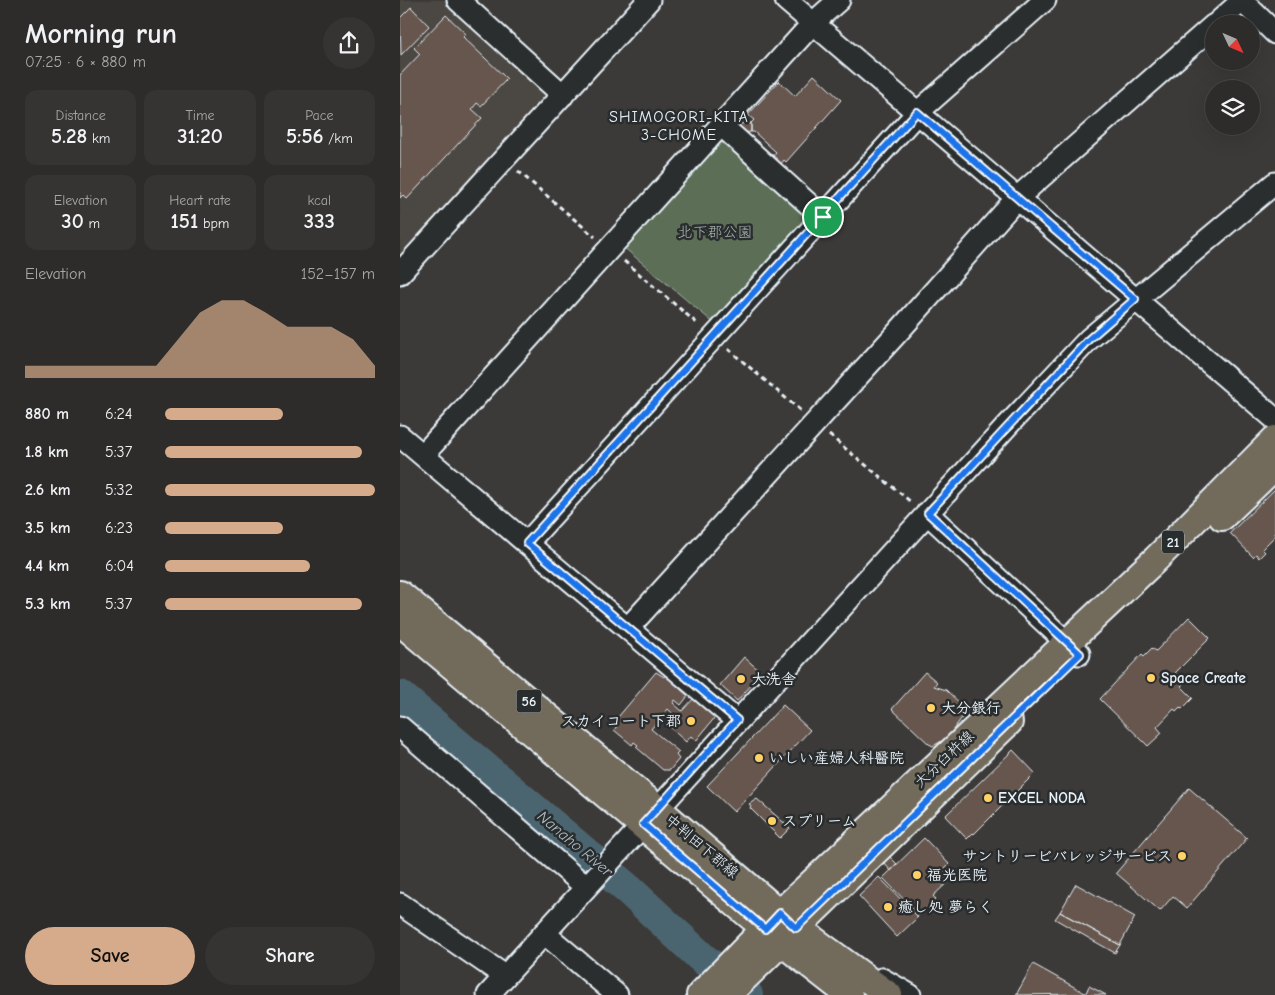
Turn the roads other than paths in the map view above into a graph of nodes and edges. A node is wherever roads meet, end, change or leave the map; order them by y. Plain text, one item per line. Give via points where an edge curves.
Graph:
1 (458, 0) edge
2 (649, 0) edge
3 (786, 0) edge
4 (840, 0) edge
5 (1044, 0) edge
6 (1242, 0) edge
7 (1226, 15) edge
8 (813, 23) junction
9 (1275, 33) edge
10 (1205, 34) edge
11 (562, 95) junction
12 (917, 112) junction
13 (721, 125) junction
14 (1275, 183) edge
15 (1018, 198) junction
16 (823, 217) junction
17 (400, 273) edge
18 (1135, 299) junction
19 (1275, 419) edge
20 (400, 436) edge
21 (1275, 439) edge
22 (423, 455) junction
23 (1275, 466) edge
24 (928, 513) junction
25 (527, 543) junction
26 (400, 594) edge
27 (400, 622) edge
28 (628, 628) junction
29 (1073, 649) junction
30 (737, 720) junction
31 (400, 727) edge
32 (650, 816) junction
33 (587, 885) junction
34 (400, 904) edge
35 (780, 928) junction
36 (544, 933) junction
37 (505, 976) junction
38 (882, 990) edge
39 (712, 992) edge
40 (488, 995) edge
41 (617, 995) edge
42 (849, 995) edge
43 (910, 995) edge

1 - 11 street
2 - 11 street
3 - 8 street
4 - 8 street
5 - 12 street
6 - 7 street
6 - 9 street
8 - 12 street
8 - 13 street
10 - 15 street
11 - 17 street
12 - 15 street
12 - 16 street
13 - 16 street
13 - 22 street
14 - 18 street
15 - 18 street
15 - 28 street
16 - 25 street
18 - 19 street
18 - 24 street via 1089,339
20 - 22 street
21 - 29 main road, 大分臼杵線 / 21 via 1156,559
22 - 25 street
23 - 29 main road, 大分臼杵線 / 21
24 - 29 street
24 - 30 street
25 - 28 street
26 - 32 main road, 中判田下郡線 / 56
27 - 32 main road, 中判田下郡線 / 56
28 - 30 street
29 - 35 main road, 大分臼杵線 / 21
30 - 32 street
31 - 33 street
32 - 33 street
32 - 35 main road, 中判田下郡線 / 56
33 - 36 street
34 - 37 street
35 - 38 main road
35 - 39 main road, 大分臼杵線 / 21
35 - 42 main road
36 - 37 street
36 - 41 street
37 - 40 street
38 - 43 street via 882,980

